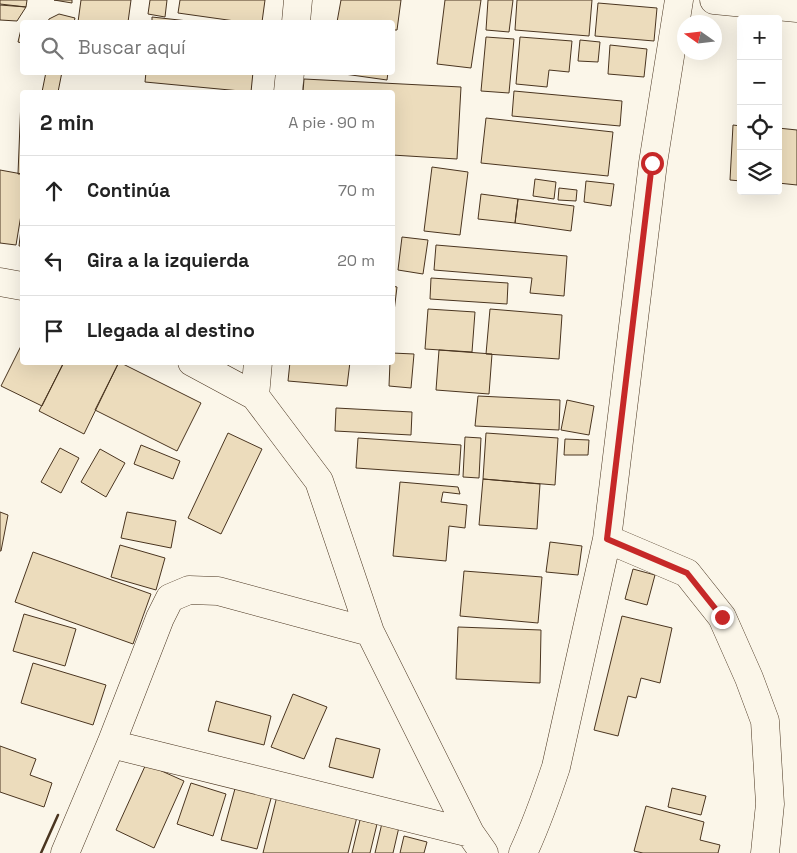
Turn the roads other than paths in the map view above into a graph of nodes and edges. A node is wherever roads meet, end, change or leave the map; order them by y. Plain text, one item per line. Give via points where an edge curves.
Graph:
1 (298, 0) edge
2 (679, 0) edge
3 (714, 0) edge
4 (797, 8) edge
5 (296, 20) edge
6 (290, 75) edge
7 (288, 90) edge
8 (0, 282) edge
9 (20, 286) edge
10 (198, 365) edge
11 (258, 365) edge
12 (255, 396) junction
13 (607, 539) junction
14 (370, 632) junction
15 (111, 744) junction
16 (477, 843) edge
17 (65, 853) edge
18 (523, 853) edge
19 (765, 853) edge

1 - 5 street
2 - 13 street via 652,163
3 - 4 street
6 - 7 street
8 - 9 street
10 - 12 street
11 - 12 street
12 - 14 street via 319,481
13 - 18 street via 556,767
13 - 19 street via 687,573 722,617 765,721 770,804
14 - 15 street via 218,591 189,590 170,598
14 - 16 street
15 - 16 street
15 - 17 street

